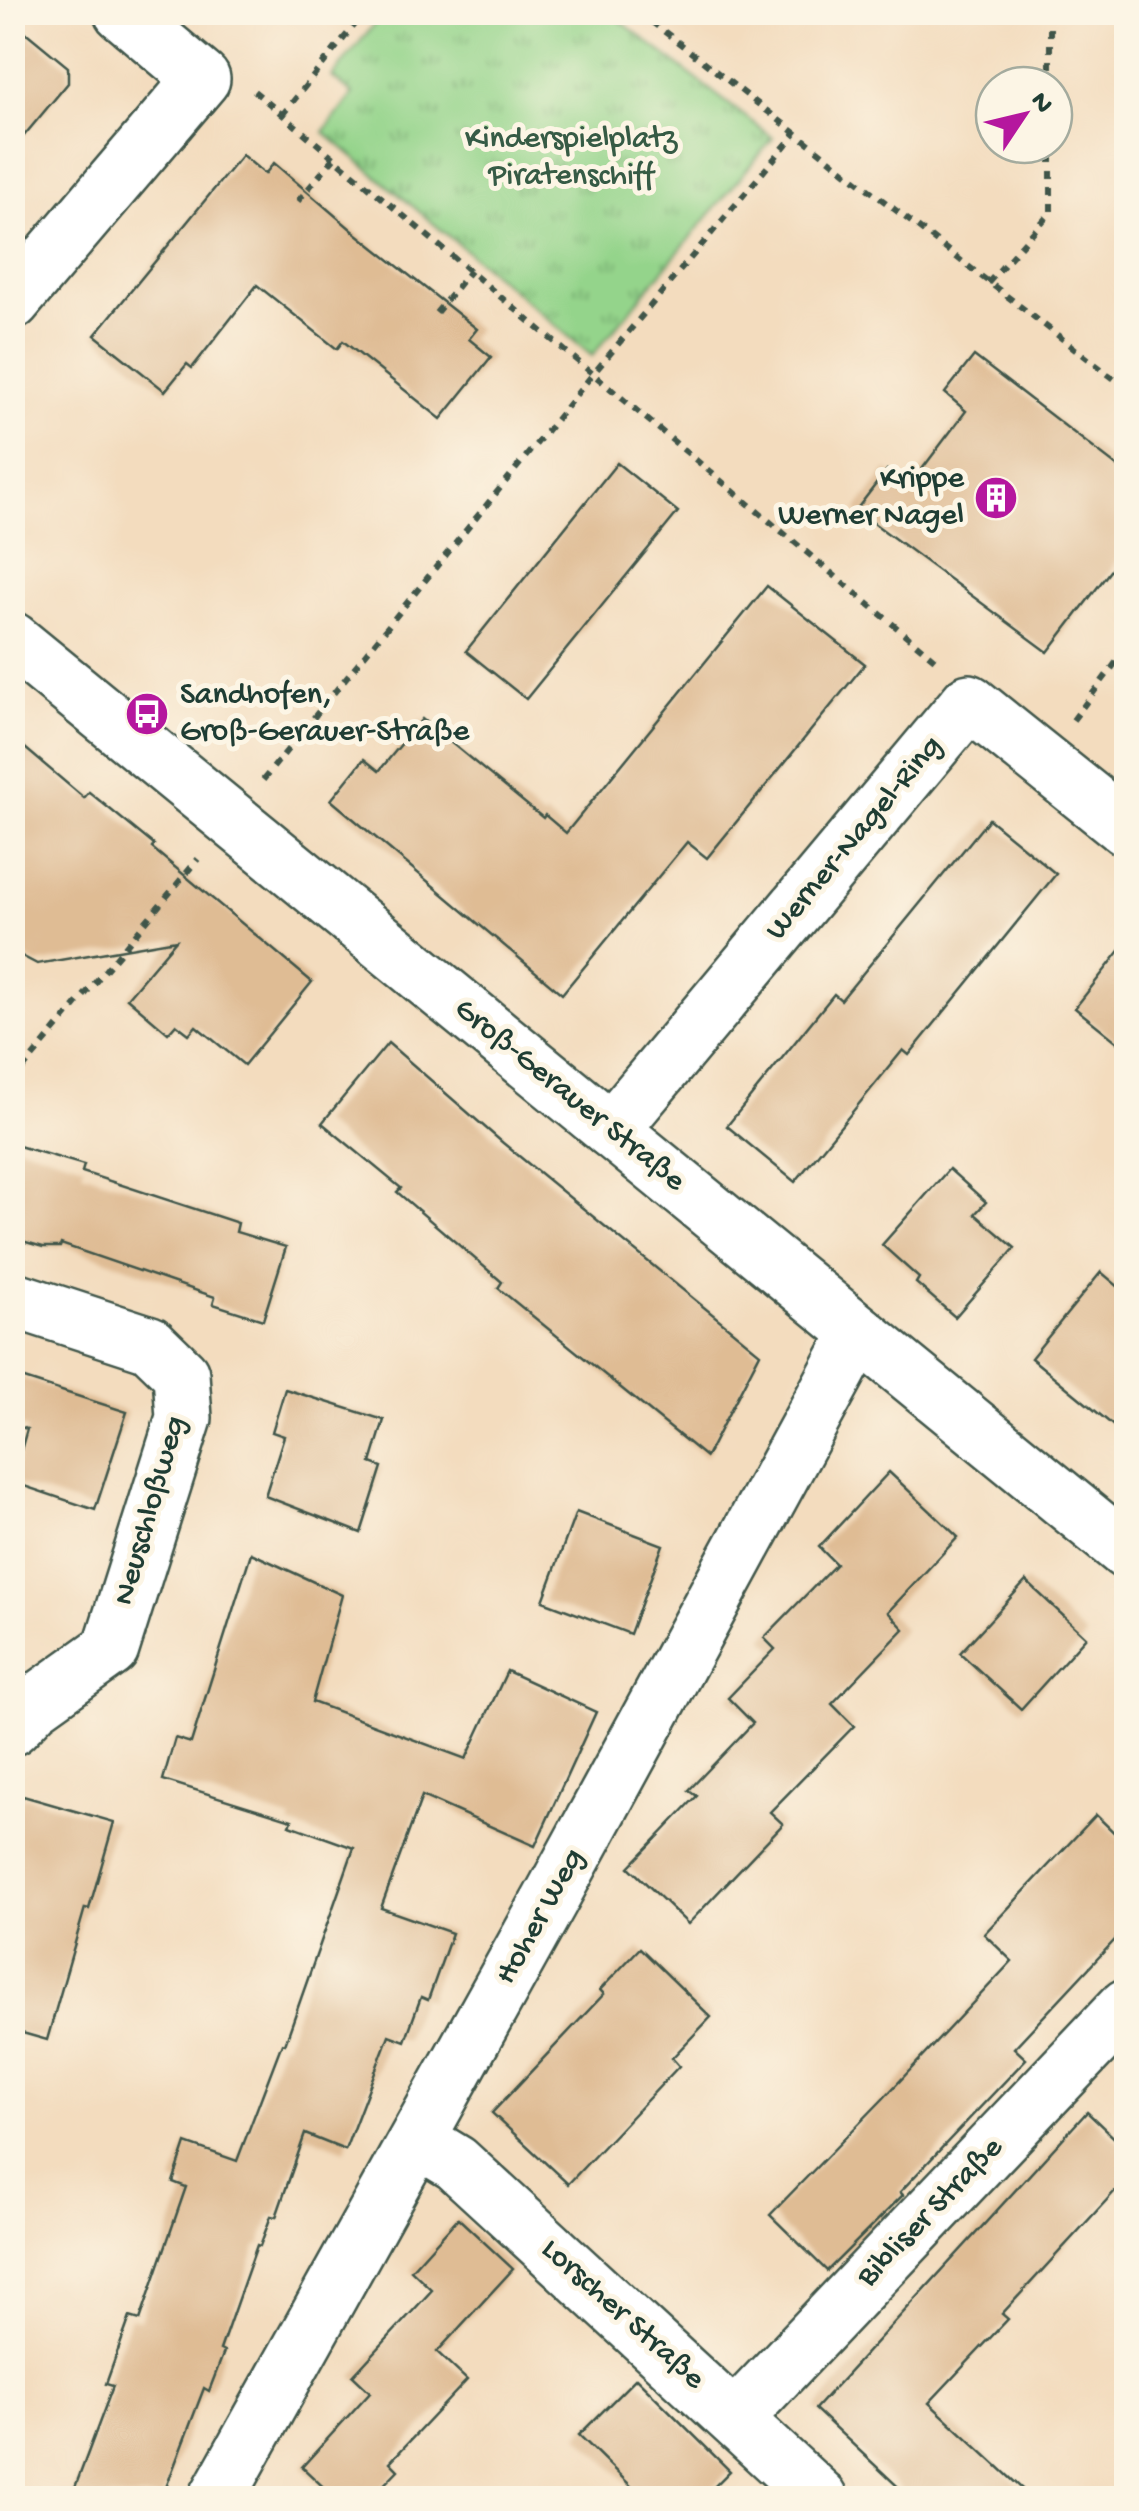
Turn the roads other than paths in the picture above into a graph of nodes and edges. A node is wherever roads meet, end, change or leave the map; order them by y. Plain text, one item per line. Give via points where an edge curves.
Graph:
1 (122, 12) edge
2 (12, 302) edge
3 (12, 640) edge
4 (1126, 828) edge
5 (611, 1130) junction
6 (12, 1299) edge
7 (859, 1333) junction
8 (1126, 1551) edge
9 (12, 1727) edge
10 (1126, 2007) edge
11 (418, 2140) junction
12 (735, 2418) junction
13 (217, 2498) edge
14 (820, 2498) edge

1 - 2 street via 202,80
3 - 5 street, Groß-Gerauer Straße
4 - 5 street, Werner-Nagel-Ring via 970,702
5 - 7 street, Groß-Gerauer Straße
6 - 9 street, Neuschloßweg via 150,1344 180,1374 184,1418 111,1649
7 - 8 street, Groß-Gerauer Straße
7 - 11 street, Hoher Weg
10 - 12 street, Bibliser Straße
11 - 12 street, Lorscher Straße via 456,2163
11 - 13 street, Hoher Weg
12 - 14 street, Lorscher Straße

